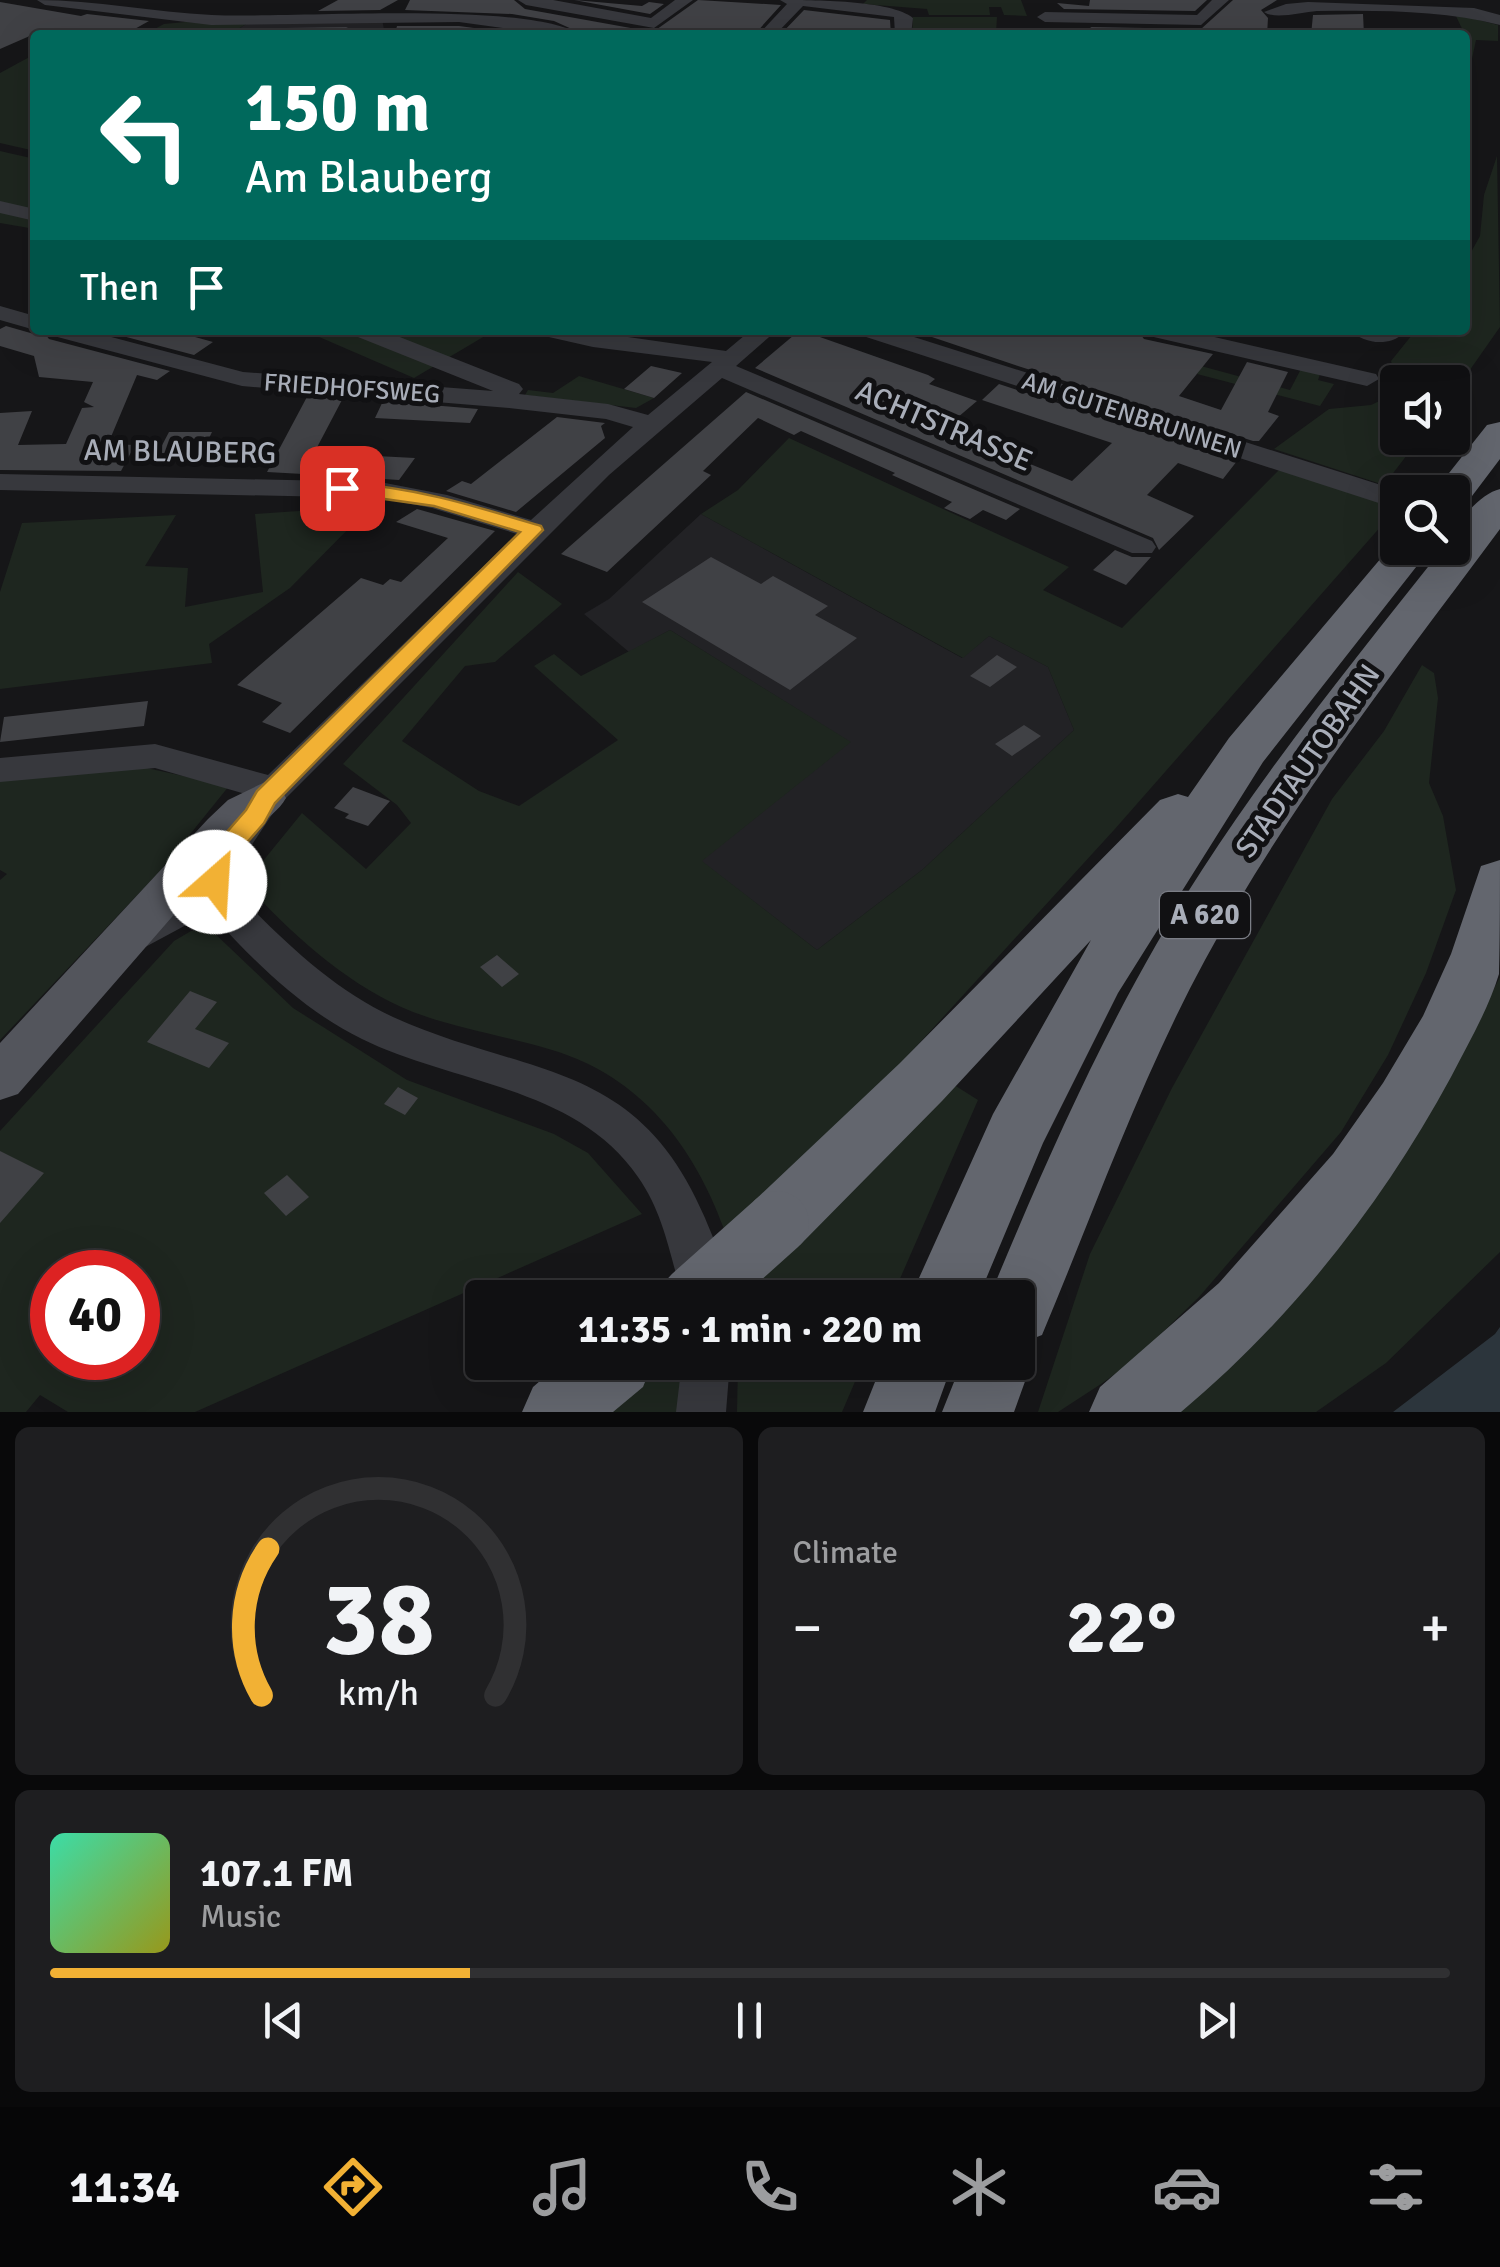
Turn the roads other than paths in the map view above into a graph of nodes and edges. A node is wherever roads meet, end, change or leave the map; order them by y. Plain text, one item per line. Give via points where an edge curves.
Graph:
1 (44, 0) edge
2 (470, 0) edge
3 (526, 0) edge
4 (685, 0) edge
5 (1184, 0) edge
6 (794, 1) edge
7 (73, 2) edge
8 (825, 2) edge
9 (1218, 3) edge
10 (446, 8) edge
11 (359, 9) edge
12 (1137, 9) edge
13 (1272, 12) junction
14 (1044, 17) edge
15 (1074, 17) junction
16 (1500, 20) edge
17 (518, 24) junction
18 (651, 29) edge
19 (509, 30) edge
20 (548, 30) edge
21 (770, 30) edge
22 (903, 30) edge
23 (1078, 30) edge
24 (1269, 30) edge
25 (0, 207) edge
26 (30, 213) edge
27 (0, 313) edge
28 (30, 322) edge
29 (77, 335) edge
30 (373, 335) edge
31 (567, 335) edge
32 (760, 335) edge
33 (884, 335) edge
34 (1176, 335) edge
35 (725, 363) junction
36 (1367, 379) dead end
37 (514, 391) dead end
38 (651, 424) junction
39 (1500, 433) edge
40 (1468, 475) edge
41 (0, 482) edge
42 (1380, 494) edge
43 (1500, 502) edge
44 (1470, 525) edge
45 (534, 530) junction
46 (1142, 547) dead end
47 (1423, 565) edge
48 (1426, 565) edge
49 (1246, 750) junction
50 (0, 770) edge
51 (270, 793) junction
52 (1500, 881) edge
53 (224, 902) junction
54 (119, 946) junction
55 (0, 1078) edge
56 (701, 1280) edge
57 (713, 1280) edge
58 (952, 1280) edge
59 (1031, 1280) edge
60 (596, 1380) edge
61 (704, 1380) edge
62 (558, 1412) edge
63 (700, 1412) edge
64 (1125, 1412) edge

1 - 7 street
2 - 10 street
3 - 18 street
4 - 18 street
5 - 9 street
6 - 8 street
6 - 21 street
7 - 11 street via 199,20
8 - 22 street via 903,16
9 - 12 street via 1201,20
9 - 13 street
10 - 11 street via 426,14
10 - 17 street
12 - 15 street
13 - 16 street via 1312,2 1474,12
13 - 24 street
14 - 15 street
15 - 23 street
17 - 19 street
17 - 20 street
25 - 26 street
27 - 28 street
29 - 38 street, FRIEDHOFSWEG via 242,379 509,400
30 - 37 street
31 - 35 street, ACHTSTRASSE via 686,349
32 - 35 street
33 - 42 street, AM GUTENBRUNNEN
34 - 36 street
35 - 38 street
35 - 46 street, ACHTSTRASSE
38 - 45 street
39 - 40 highway
41 - 45 street, AM BLAUBERG via 380,490
43 - 44 highway, STADTAUTOBAHN / A 620
45 - 51 street
47 - 49 highway, STADTAUTOBAHN / A 620
48 - 59 highway, STADTAUTOBAHN / A 620 via 1194,932 1120,1069
49 - 57 highway, bridge via 921,1082
49 - 58 highway, STADTAUTOBAHN / A 620 via 1097,977 1007,1152
50 - 51 street via 155,756
51 - 53 street via 219,866 215,882
51 - 54 main road via 223,830
52 - 64 highway via 1470,980 1434,1052 1345,1192 1214,1334
53 - 54 street via 179,912
53 - 56 street via 332,999 376,1027 570,1095 607,1115 655,1162 692,1241
54 - 55 main road
60 - 62 highway
61 - 63 street

